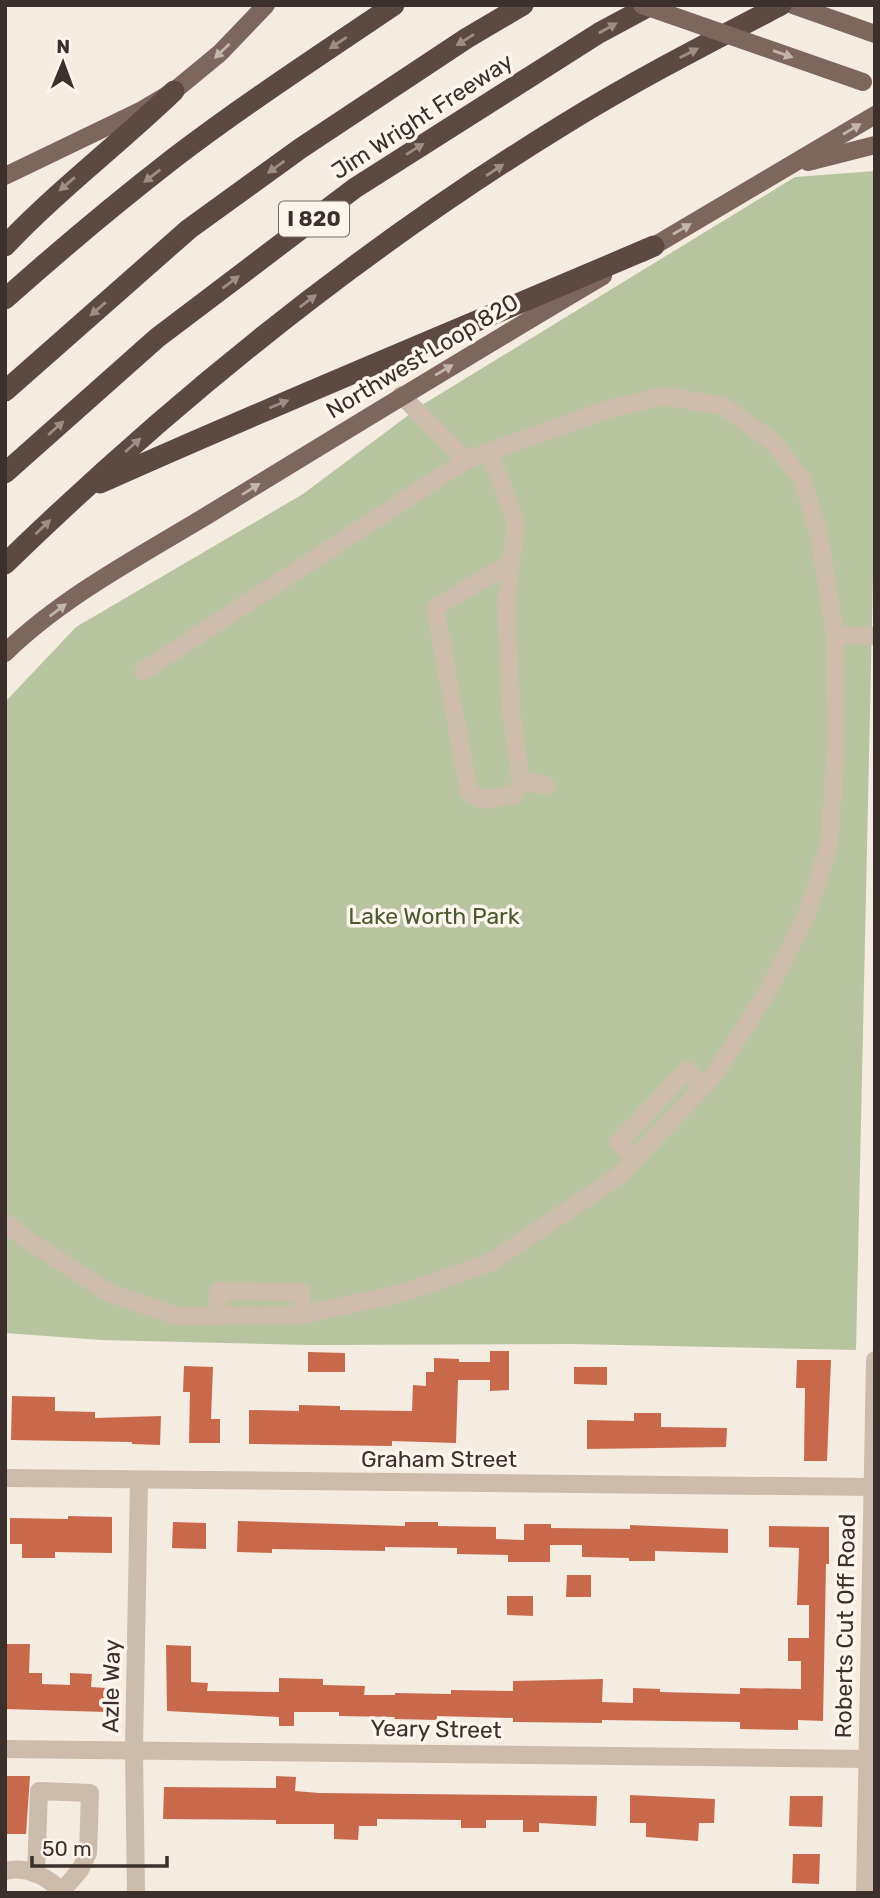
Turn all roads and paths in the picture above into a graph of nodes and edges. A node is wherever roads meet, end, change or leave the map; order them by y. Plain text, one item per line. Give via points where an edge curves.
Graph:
1 (266, 5) edge
2 (394, 5) edge
3 (523, 5) edge
4 (642, 5) edge
5 (651, 5) edge
6 (781, 5) edge
7 (793, 5) edge
8 (875, 34) edge
9 (869, 84) edge
10 (174, 91) junction
11 (875, 115) edge
12 (875, 145) edge
13 (787, 167) junction
14 (5, 176) edge
15 (5, 246) edge
16 (654, 246) junction
17 (5, 299) edge
18 (5, 391) edge
19 (401, 395) junction
20 (490, 452) junction
21 (466, 460) junction
22 (5, 473) edge
23 (82, 491) junction
24 (512, 562) junction
25 (5, 564) edge
26 (835, 635) junction
27 (875, 636) edge
28 (5, 653) edge
29 (143, 671) dead end
30 (521, 782) junction
31 (546, 785) dead end
32 (5, 1222) edge
33 (301, 1315) junction
34 (219, 1316) junction
35 (875, 1360) edge
36 (5, 1478) edge
37 (139, 1481) junction
38 (872, 1487) junction
39 (873, 1571) edge
40 (872, 1619) edge
41 (872, 1666) edge
42 (5, 1749) edge
43 (134, 1750) junction
44 (867, 1759) junction
45 (870, 1822) edge
46 (5, 1871) edge
47 (36, 1874) junction
48 (63, 1892) edge
49 (136, 1893) edge
50 (865, 1893) edge

1 -> 10 main road via 220,53
2 -> 17 highway via 176,158
3 -> 18 highway, Jim Wright Freeway / I 820 via 302,148 189,229
4 -> 9 main road, bridge
22 -> 5 highway, Jim Wright Freeway / I 820 via 157,338 355,188 599,33
23 -> 6 highway via 216,374 392,238 562,125
7 - 8 main road
10 - 14 main road
10 -> 15 highway via 64,187
13 -> 11 main road, Northwest Loop 820
12 - 13 main road
16 -> 13 main road, Northwest Loop 820
19 -> 16 main road, Northwest Loop 820
23 -> 16 highway
19 - 21 street
28 -> 19 main road, Northwest Loop 820 via 68,602
20 - 21 street
20 - 24 street via 516,524
20 - 26 street via 663,396 723,406 772,440 803,479 819,534
21 - 29 street
25 -> 23 highway
24 - 30 street via 506,645
24 - 30 street via 435,608 469,792 481,800 498,799 514,795
26 - 27 street
26 - 33 street via 835,746 828,845 806,916 766,994 714,1075 619,1175 491,1262 403,1293
30 - 31 street
32 - 34 street via 109,1293 177,1316
33 - 34 street
33 - 34 street via 301,1292 218,1291
35 - 38 street, Roberts Cut Off Road
36 - 37 street, Graham Street
37 - 38 street, Graham Street
37 - 43 street, Azle Way
38 - 39 street, Roberts Cut Off Road
39 - 40 street, Roberts Cut Off Road
40 - 41 street, Roberts Cut Off Road
41 - 44 street, Roberts Cut Off Road
42 - 43 street, Yeary Street
43 - 44 street, Yeary Street
43 - 49 street, Azle Way
44 - 45 street, Roberts Cut Off Road
45 - 50 street, Roberts Cut Off Road
46 - 47 street via 21,1867
47 - 48 street
47 - 48 street via 38,1791 90,1793 88,1853

